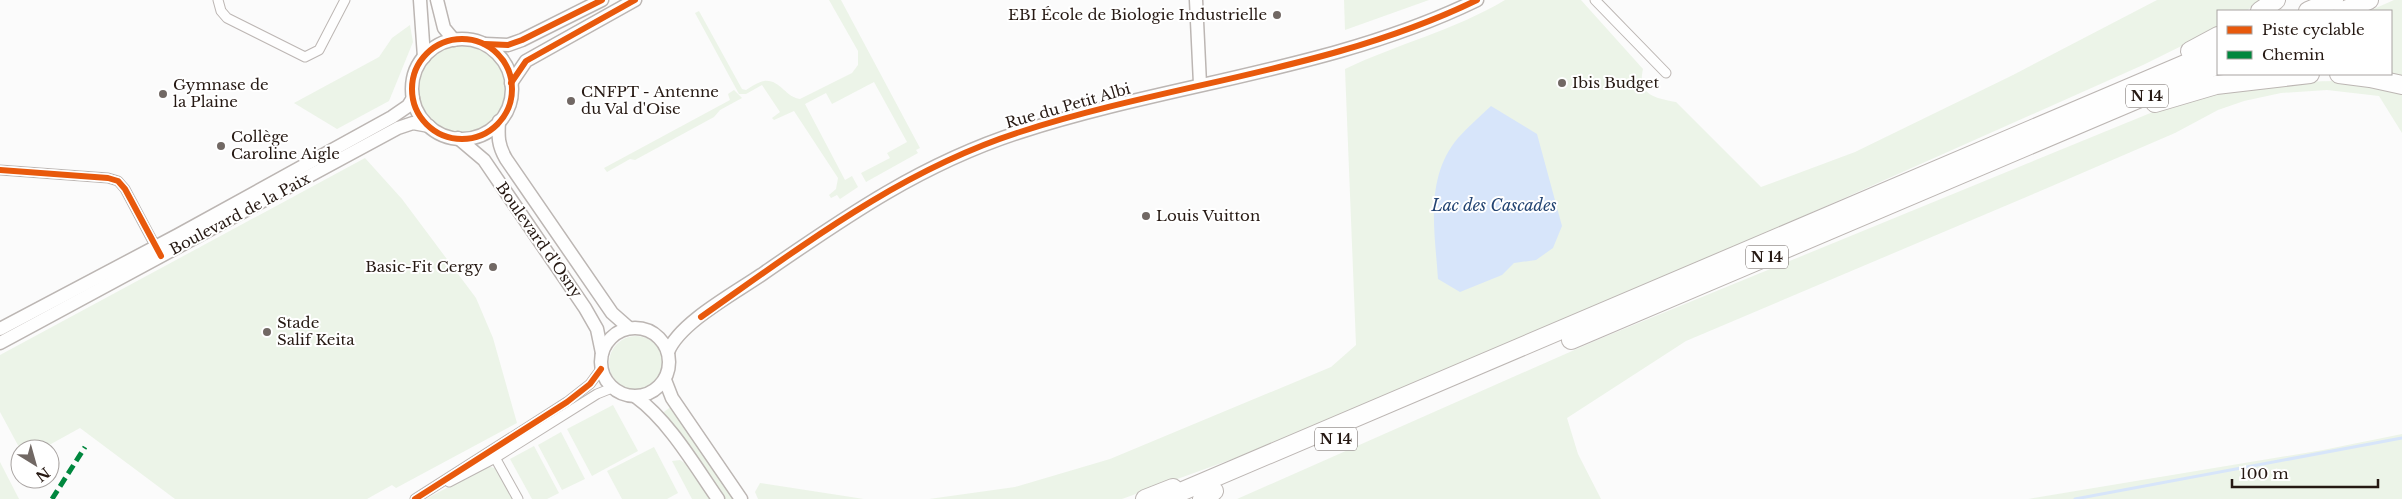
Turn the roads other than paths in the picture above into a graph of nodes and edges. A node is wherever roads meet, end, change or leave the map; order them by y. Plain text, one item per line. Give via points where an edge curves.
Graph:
1 (218, 0) edge
2 (345, 0) edge
3 (420, 0) edge
4 (437, 0) edge
5 (602, 0) edge
6 (635, 0) edge
7 (1196, 0) edge
8 (1477, 0) edge
9 (1595, 0) edge
10 (2276, 0) edge
11 (2334, 0) edge
12 (2369, 0) edge
13 (2261, 10) edge
14 (2310, 10) edge
15 (2345, 10) edge
16 (2217, 37) edge
17 (454, 40) junction
18 (482, 44) junction
19 (2217, 50) edge
20 (424, 57) junction
21 (2217, 65) edge
22 (1666, 74) dead end
23 (2301, 75) edge
24 (2347, 75) edge
25 (511, 83) junction
26 (1200, 84) junction
27 (2402, 85) edge
28 (2114, 94) junction
29 (413, 98) junction
30 (499, 121) junction
31 (429, 126) junction
32 (2075, 127) junction
33 (458, 138) junction
34 (0, 170) edge
35 (158, 251) junction
36 (701, 317) junction
37 (628, 328) junction
38 (0, 329) edge
39 (657, 336) junction
40 (0, 343) edge
41 (668, 352) junction
42 (602, 353) junction
43 (601, 369) junction
44 (665, 380) junction
45 (612, 388) junction
46 (636, 397) junction
47 (493, 454) junction
48 (1211, 489) edge
49 (415, 499) edge
50 (518, 499) edge
51 (718, 499) edge
52 (741, 499) edge
53 (1145, 499) edge
54 (1164, 499) edge
55 (1195, 499) edge

1 - 2 street via 227,18 305,57 319,50
3 - 20 main road
4 - 17 main road via 444,28
5 - 18 main road via 522,40 508,45
6 - 25 main road via 526,61
7 - 26 main road
8 - 26 main road, Rue du Petit Albi via 1419,26 1360,47
9 - 22 street
10 - 13 highway
11 - 14 highway
12 - 15 highway
16 - 28 highway via 2128,80
17 - 18 main road
17 - 20 main road via 437,46
18 - 25 main road via 503,61
19 - 28 highway, N 14
20 - 29 main road via 413,79
21 - 32 highway, N 14
23 - 32 highway via 2216,85
24 - 27 highway
25 - 30 main road via 509,105
26 - 36 main road, Rue du Petit Albi via 1054,122 960,154 872,200
28 - 48 highway, N 14
29 - 31 main road via 416,110
29 - 35 main road, Boulevard de la Paix via 408,106 392,117
30 - 33 main road via 478,136
30 - 37 main road, Boulevard d'Osny via 496,136 506,160 612,313
31 - 33 main road via 444,135
31 - 35 main road, Boulevard de la Paix via 413,123 398,128
32 - 48 highway, N 14
33 - 42 main road, Boulevard d'Osny via 484,160 585,308 597,329
34 - 35 street via 118,181
35 - 38 main road, Boulevard de la Paix
35 - 40 main road, Boulevard de la Paix
36 - 39 main road, Rue du Petit Albi via 668,335
36 - 41 main road, Rue du Petit Albi via 675,339
37 - 39 main road via 643,329
37 - 42 main road via 610,339
39 - 41 main road
41 - 44 main road
42 - 43 main road
43 - 45 main road
43 - 47 street via 582,391
44 - 46 main road via 651,393
44 - 52 main road via 672,398
45 - 46 main road
45 - 47 street
46 - 51 main road via 678,443
47 - 49 street
47 - 50 street
48 - 53 highway via 1172,489
48 - 54 highway, N 14
48 - 55 highway, N 14

